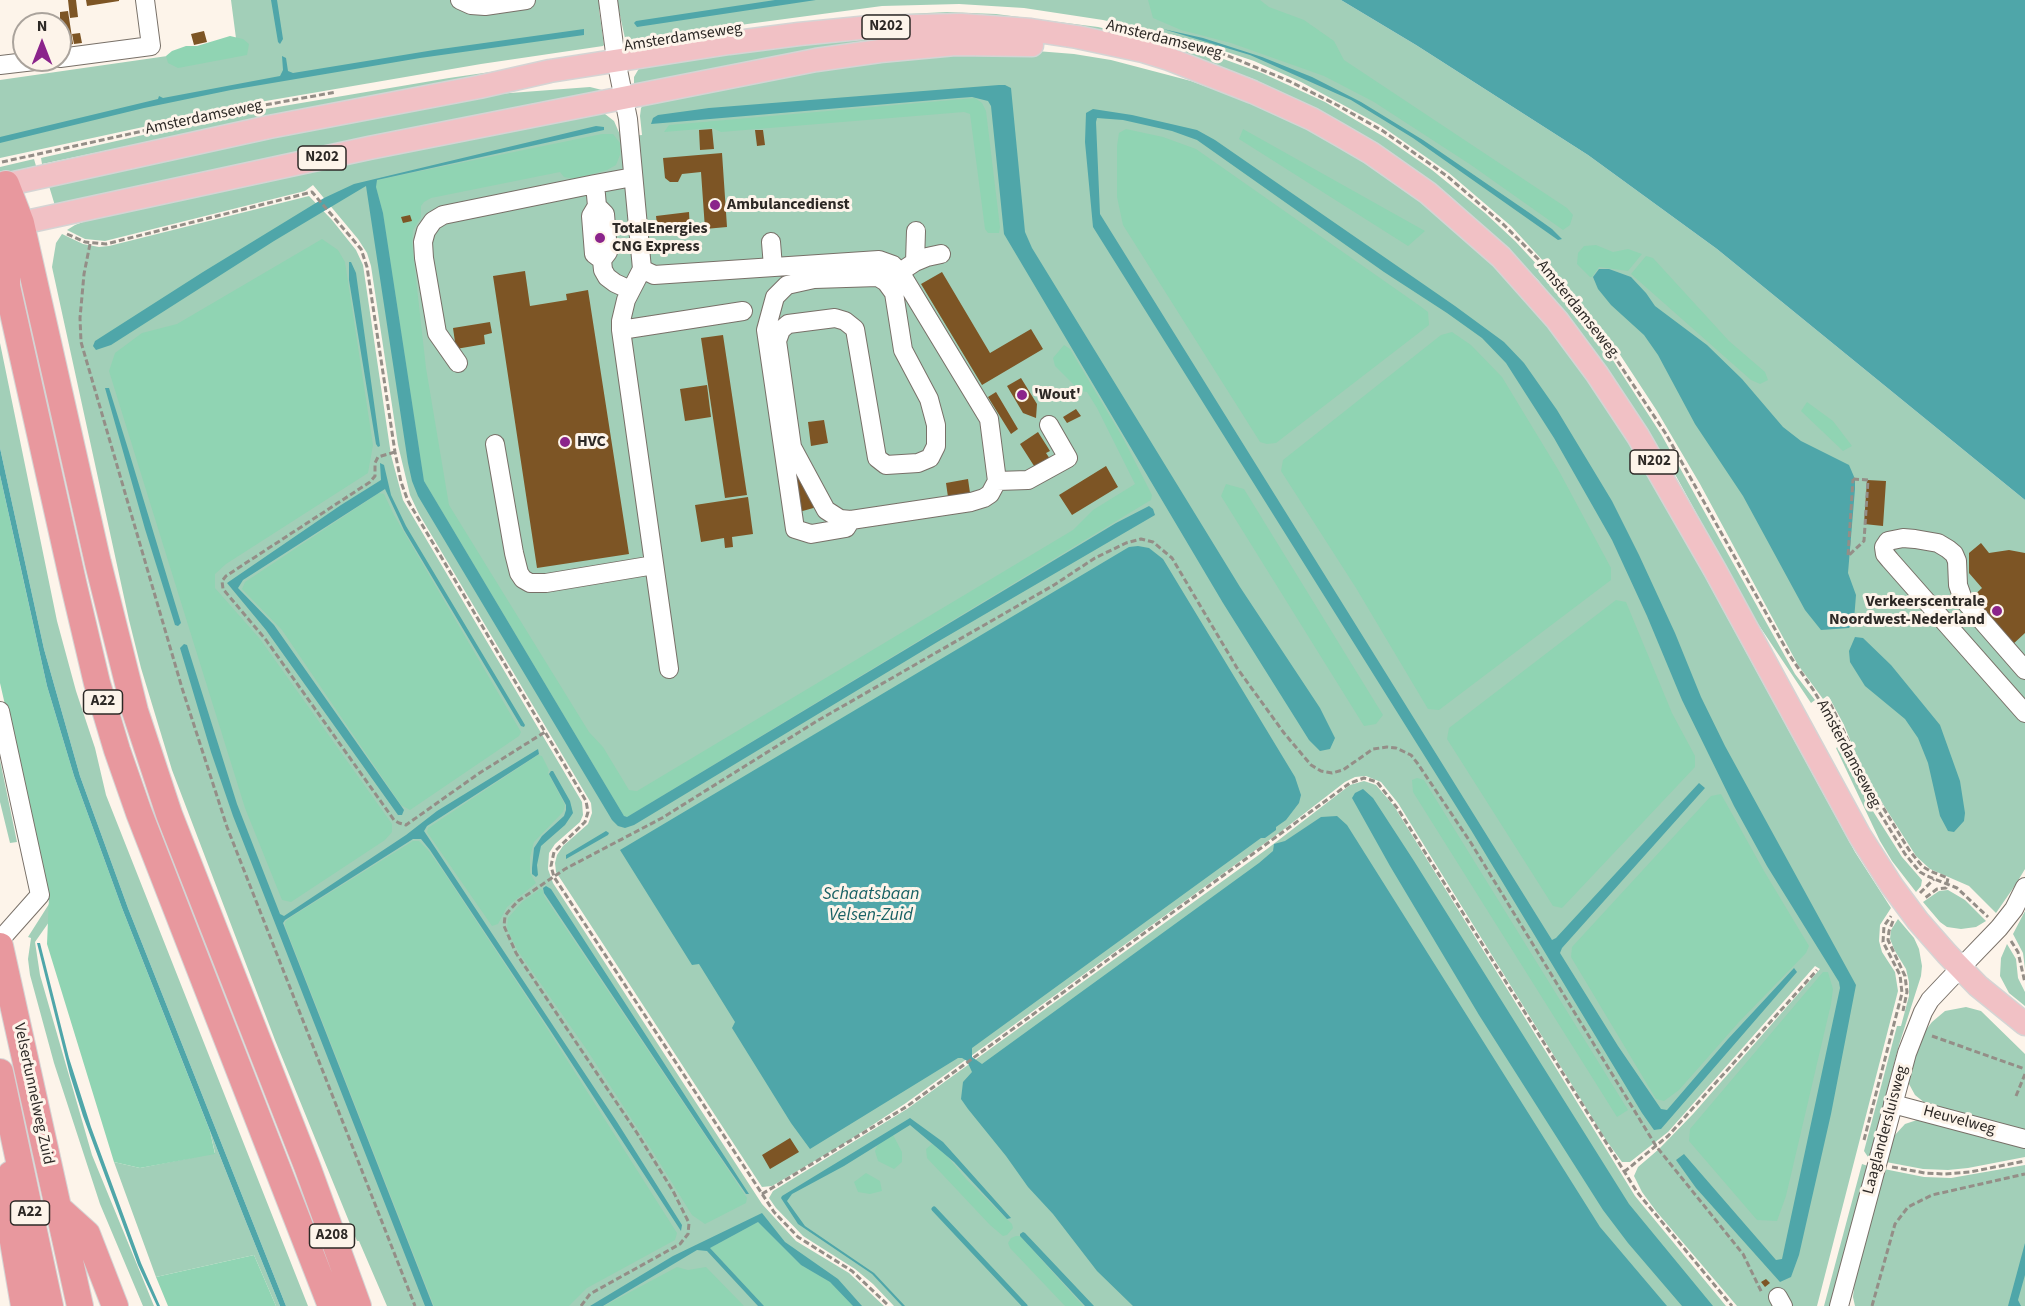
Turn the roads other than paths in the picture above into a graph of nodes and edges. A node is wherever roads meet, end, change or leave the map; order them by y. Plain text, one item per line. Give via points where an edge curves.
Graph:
1 (145, 0) edge
2 (460, 0) edge
3 (608, 0) edge
4 (514, 1) edge
5 (72, 56) edge
6 (616, 60) junction
7 (1219, 79) junction
8 (624, 96) junction
9 (633, 177) junction
10 (2, 178) edge
11 (595, 184) junction
12 (7, 226) edge
13 (916, 231) dead end
14 (771, 242) dead end
15 (941, 254) dead end
16 (773, 267) junction
17 (908, 267) junction
18 (642, 269) junction
19 (4, 283) edge
20 (630, 290) junction
21 (743, 311) dead end
22 (621, 330) junction
23 (458, 363) dead end
24 (1049, 425) dead end
25 (495, 444) dead end
26 (997, 481) junction
27 (851, 520) junction
28 (654, 565) junction
29 (669, 669) dead end
30 (2025, 670) edge
31 (0, 711) edge
32 (2025, 713) edge
33 (2025, 887) edge
34 (0, 940) edge
35 (0, 946) edge
36 (1960, 968) junction
37 (2025, 1024) edge
38 (0, 1072) edge
39 (1893, 1104) junction
40 (6, 1110) edge
41 (2025, 1138) edge
42 (307, 1166) junction
43 (57, 1207) junction
44 (24, 1306) edge
45 (50, 1306) edge
46 (80, 1306) edge
47 (114, 1306) edge
48 (331, 1306) edge
49 (358, 1306) edge
50 (368, 1306) edge
51 (1839, 1306) edge

1 - 5 street via 151,46
2 - 4 street via 485,6
3 - 6 street
6 - 7 main road, Amsterdamseweg / N202 via 809,33 962,25 1100,41 1169,59
6 - 8 street
6 - 10 main road, Amsterdamseweg / N202
7 - 8 main road, Amsterdamseweg / N202 via 1071,48 955,44 835,57
7 - 36 main road, Amsterdamseweg / N202 via 1312,119 1401,173 1478,235 1557,320 1638,436 1860,836 1905,904
8 - 9 street
8 - 12 main road, Amsterdamseweg / N202
9 - 11 street
9 - 18 street
10 - 12 highway, A22
11 - 20 street via 597,206 591,216 594,254 602,260 607,277
11 - 23 street via 448,213 434,221 424,236 423,247 434,326
12 - 19 highway, A22
12 - 42 highway, A22 via 135,711 169,814
13 - 17 street
14 - 16 street
15 - 17 street
16 - 17 street via 879,260
16 - 18 street via 654,275
17 - 26 street via 989,418
18 - 20 street
19 - 48 highway, A22 via 97,683 117,750 138,813
20 - 22 street via 622,310
21 - 22 street
22 - 28 street
24 - 26 street via 1068,458 1028,480
25 - 28 street via 514,553 523,579 546,583
26 - 27 street via 990,494 978,501
27 - 27 street via 840,519 826,510 792,447 777,341 788,324 835,318 845,321 855,329 858,341 877,458 886,465 918,463 930,458 936,446 933,413 903,350 894,293 878,276 814,279 787,285 775,297 766,330 795,529 811,534 846,528
28 - 29 street
30 - 32 street via 1964,599 1954,554 1938,543 1915,538 1888,541 1885,554
31 - 34 street via 40,895
33 - 36 street, Laaglandersluisweg via 1999,928
35 - 43 highway, Velsertunnelweg Zuid / A22
36 - 37 main road, Amsterdamseweg / N202
36 - 39 street, Laaglandersluisweg via 1923,1012
38 - 40 highway, Velsertunnelweg Zuid / A22
39 - 41 street, Heuvelweg
39 - 51 street, Laaglandersluisweg
40 - 44 highway, A22 via 11,1230
40 - 45 highway, A22
42 - 49 highway, A208
42 - 50 highway, A22
43 - 46 highway, A22
43 - 47 highway, A22 via 87,1234

